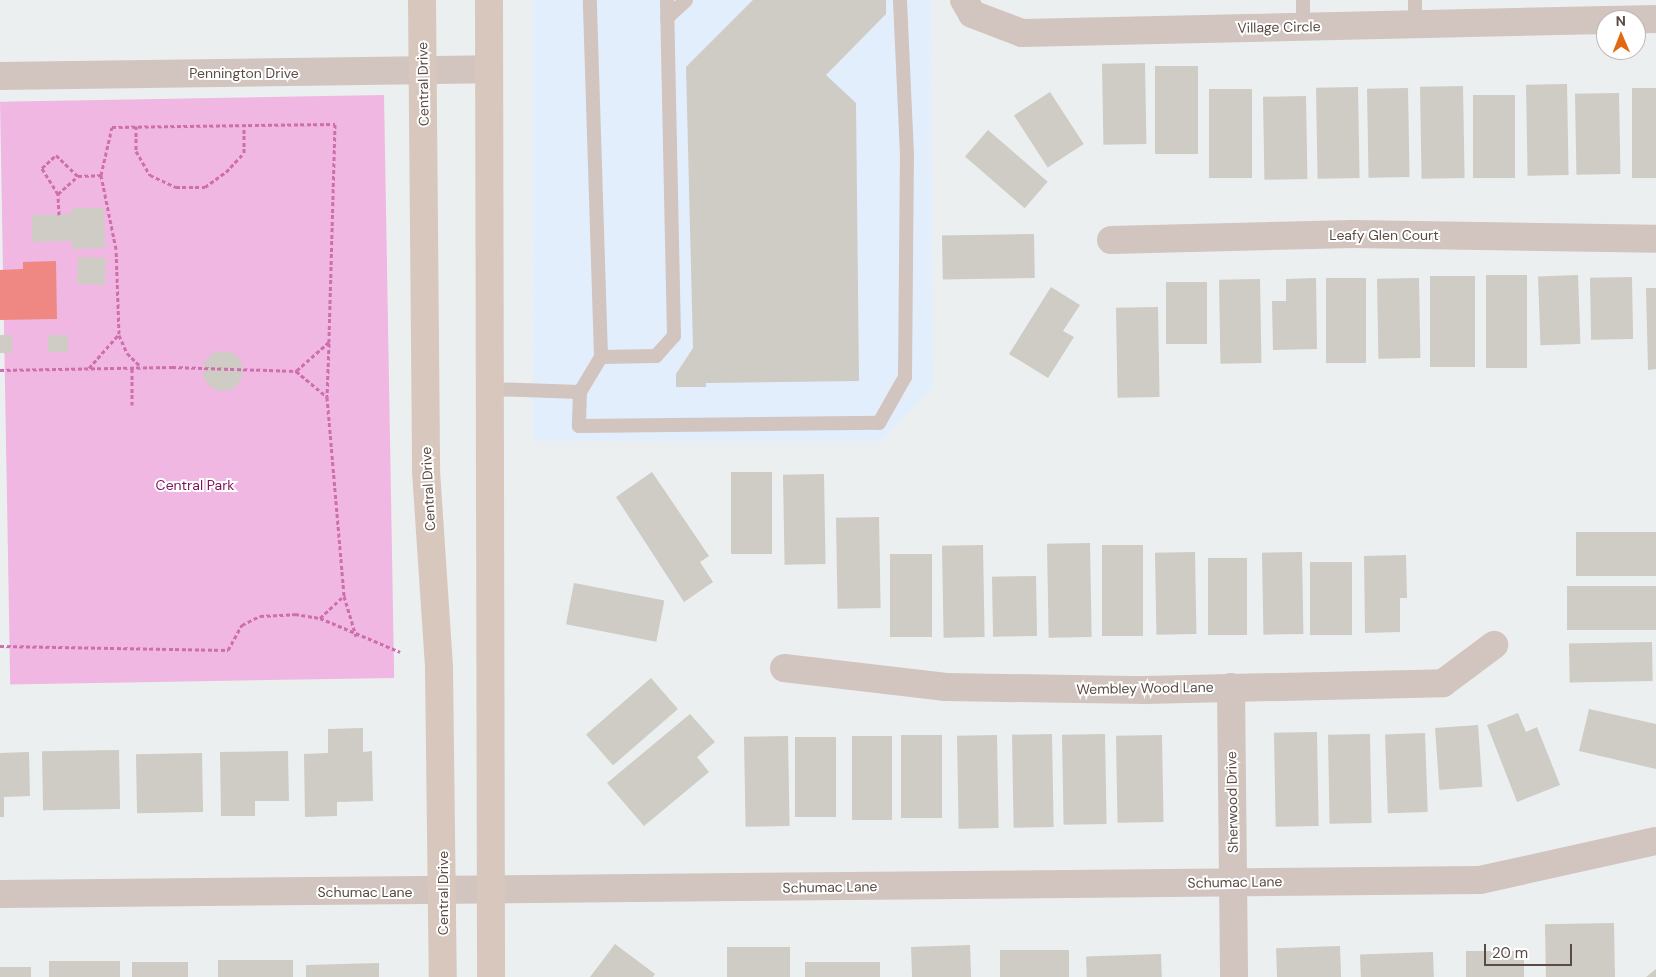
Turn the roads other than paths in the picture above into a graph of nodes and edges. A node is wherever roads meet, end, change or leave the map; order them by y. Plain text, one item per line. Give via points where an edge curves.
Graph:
1 (422, 0) edge
2 (489, 0) edge
3 (590, 0) edge
4 (667, 0) edge
5 (686, 0) edge
6 (900, 0) edge
7 (964, 0) edge
8 (1415, 12) edge
9 (1303, 13) edge
10 (667, 18) junction
11 (1596, 20) edge
12 (489, 69) junction
13 (423, 72) junction
14 (0, 76) edge
15 (1656, 239) edge
16 (1111, 240) dead end
17 (601, 357) junction
18 (490, 389) junction
19 (580, 392) junction
20 (1494, 646) dead end
21 (784, 668) dead end
22 (1231, 687) junction
23 (1656, 841) edge
24 (1232, 882) junction
25 (492, 891) junction
26 (444, 892) junction
27 (0, 894) edge
28 (443, 977) edge
29 (491, 977) edge
30 (1234, 977) edge

1 - 13 main road, Central Drive
2 - 12 main road
3 - 17 lane
4 - 10 lane
5 - 10 lane
6 - 19 lane via 906,155 905,377 879,423 579,426
7 - 9 street, Village Circle via 972,14 1022,33
8 - 9 street, Village Circle
8 - 11 street, Village Circle
10 - 17 lane via 674,336 656,356
12 - 13 street, Pennington Drive
12 - 18 main road
13 - 14 street, Pennington Drive
13 - 26 main road, Central Drive via 426,471 438,668
15 - 16 street, Leafy Glen Court via 1354,234
17 - 19 lane
18 - 19 lane
18 - 25 main road
20 - 22 street, Wembley Wood Lane via 1443,682
21 - 22 street, Wembley Wood Lane via 946,687
22 - 24 street, Sherwood Drive
23 - 24 street, Schumac Lane via 1480,880
24 - 25 street, Schumac Lane
24 - 30 street, Sherwood Drive
25 - 26 street, Schumac Lane
25 - 29 main road
26 - 27 street, Schumac Lane
26 - 28 main road, Central Drive

